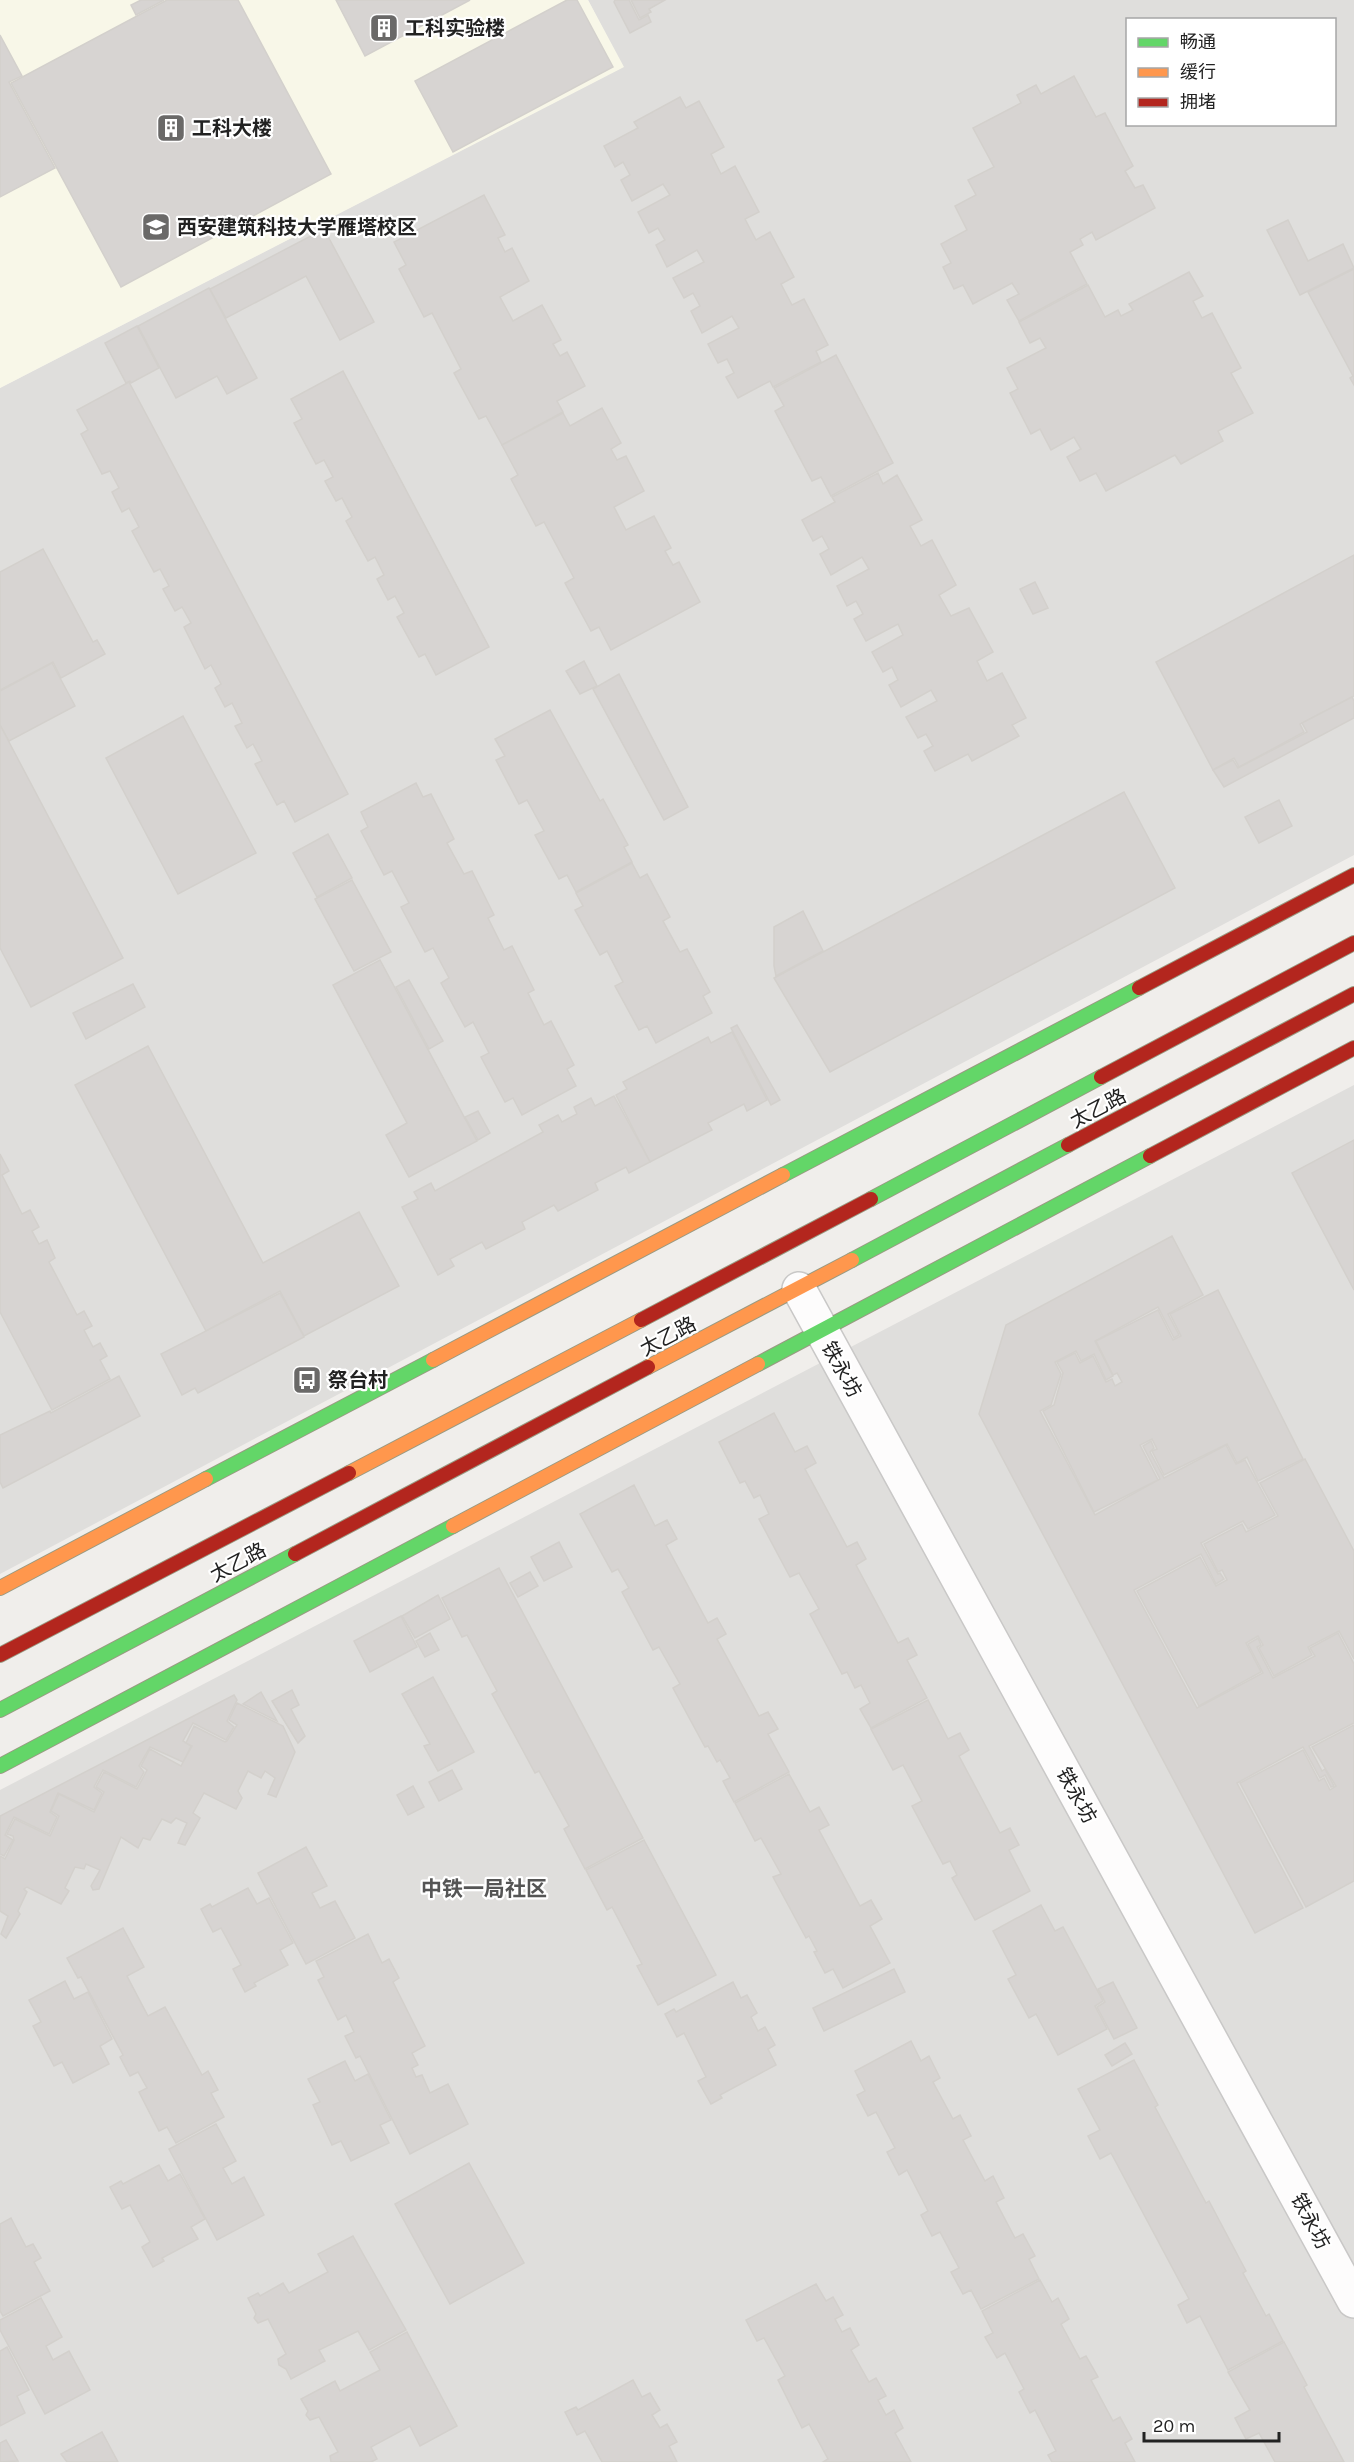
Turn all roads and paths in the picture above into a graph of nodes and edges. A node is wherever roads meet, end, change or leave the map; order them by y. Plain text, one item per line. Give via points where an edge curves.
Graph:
1 (1354, 875) edge
2 (1354, 943) edge
3 (1354, 994) edge
4 (1354, 1048) edge
5 (799, 1289) junction
6 (820, 1330) junction
7 (0, 1587) edge
8 (0, 1655) edge
9 (0, 1710) edge
10 (0, 1766) edge
11 (1354, 2301) edge

1 - 7 main road
2 - 8 main road, 太乙路
3 - 5 main road, 太乙路
4 - 6 main road
5 - 6 street, 铁永坊
5 - 9 main road, 太乙路
6 - 10 main road
6 - 11 street, 铁永坊

